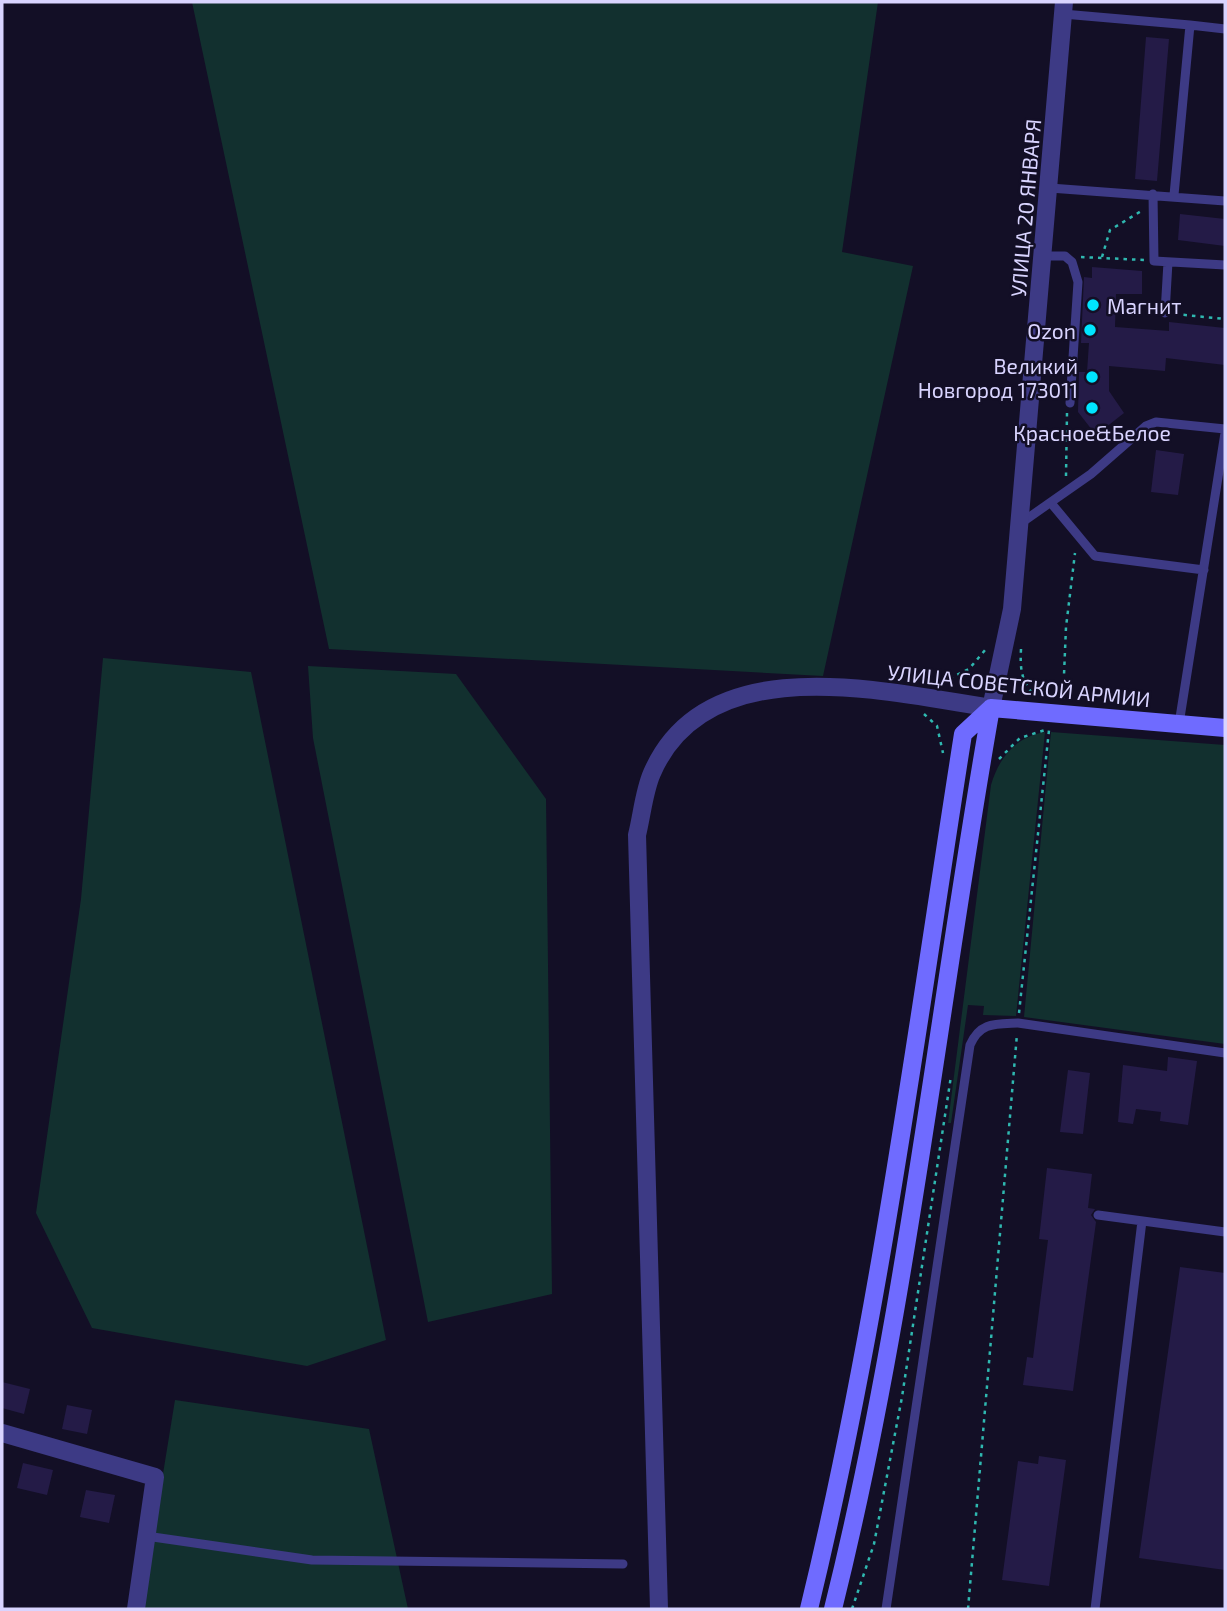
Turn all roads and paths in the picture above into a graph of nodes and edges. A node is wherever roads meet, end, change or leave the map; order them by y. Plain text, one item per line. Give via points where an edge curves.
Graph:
1 (1063, 8) edge
2 (1190, 25) junction
3 (1225, 29) edge
4 (1050, 188) junction
5 (1153, 194) junction
6 (1174, 195) junction
7 (1225, 201) edge
8 (1044, 256) junction
9 (1102, 257) junction
10 (1154, 261) junction
11 (1072, 262) junction
12 (1168, 262) junction
13 (1225, 265) edge
14 (1165, 313) joint
15 (1225, 319) edge
16 (1070, 403) joint
17 (1225, 431) edge
18 (1066, 492) junction
19 (1051, 503) junction
20 (1021, 523) junction
21 (1077, 537) junction
22 (1204, 569) junction
23 (1066, 706) dead end
24 (991, 708) junction
25 (1180, 724) junction
26 (1225, 728) edge
27 (1049, 730) dead end
28 (1018, 1023) junction
29 (1225, 1053) edge
30 (1098, 1215) dead end
31 (1142, 1221) junction
32 (1225, 1232) edge
33 (2, 1433) edge
34 (146, 1536) junction
35 (623, 1564) dead end
36 (136, 1609) edge
37 (659, 1609) edge
38 (809, 1609) edge
39 (833, 1609) edge
40 (886, 1609) edge
41 (968, 1609) edge
42 (1095, 1609) edge

1 - 2 lane
1 - 4 street, УЛИЦА 20 ЯНВАРЯ
2 - 3 lane
2 - 6 lane
4 - 5 lane
4 - 8 street, УЛИЦА 20 ЯНВАРЯ
5 - 6 lane
5 - 9 path via 1145,208 1110,230
5 - 10 lane
6 - 7 lane
8 - 11 lane
8 - 20 street, УЛИЦА 20 ЯНВАРЯ
9 - 10 path
9 - 11 path via 1085,256
10 - 12 lane
11 - 16 lane via 1078,282
12 - 13 lane
12 - 14 lane
14 - 15 path
16 - 18 path via 1066,413
17 - 18 lane via 1156,422
17 - 22 lane
18 - 19 lane
19 - 20 lane
19 - 21 lane
20 - 24 street, УЛИЦА 20 ЯНВАРЯ via 1012,608
21 - 22 lane via 1095,556
21 - 23 path via 1063,676
22 - 25 lane
24 - 25 main road, УЛИЦА СОВЕТСКОЙ АРМИИ
24 - 37 street, УЛИЦА СОВЕТСКОЙ АРМИИ via 809,685 749,692 715,706 676,735 652,773 637,835
24 - 38 main road via 963,734 875,1288
24 - 39 main road via 898,1301
25 - 26 main road, УЛИЦА СОВЕТСКОЙ АРМИИ
27 - 28 path
28 - 29 lane
28 - 40 lane via 982,1027 970,1045
28 - 41 path
30 - 31 lane
31 - 32 lane
31 - 42 lane
33 - 34 street via 155,1478
34 - 35 lane via 312,1560
34 - 36 street

